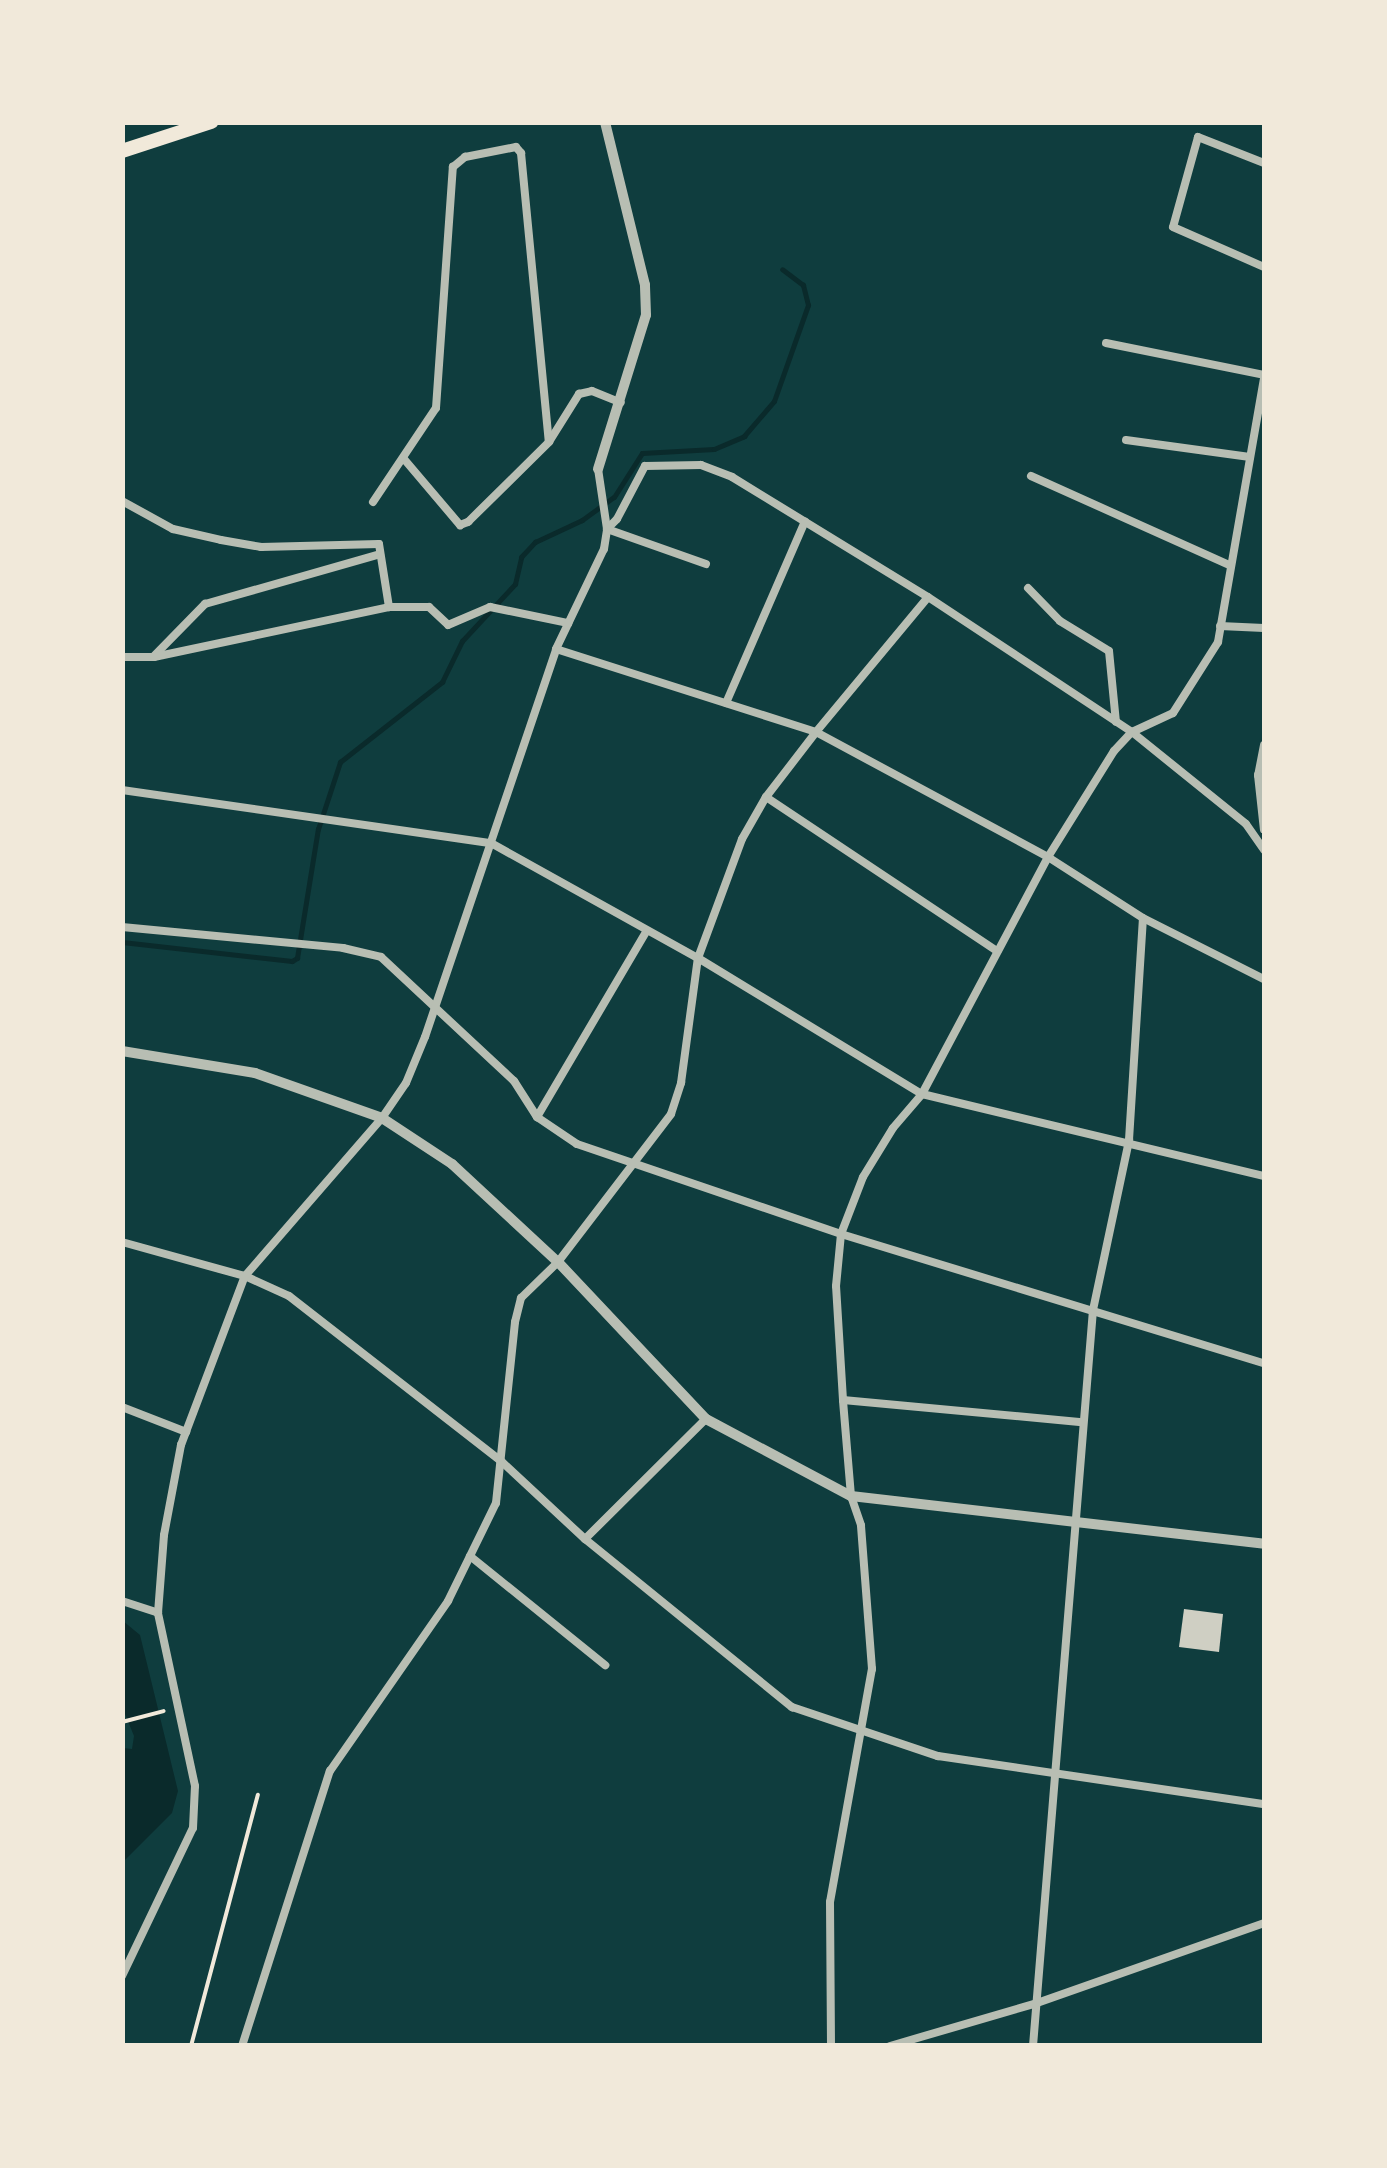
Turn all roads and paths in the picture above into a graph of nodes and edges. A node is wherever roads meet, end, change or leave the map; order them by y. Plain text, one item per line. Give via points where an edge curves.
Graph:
1 (211, 122) edge
2 (605, 122) edge
3 (122, 151) edge
4 (1264, 164) edge
5 (1264, 267) edge
6 (1106, 343) dead end
7 (1264, 377) edge
8 (1262, 400) edge
9 (621, 404) junction
10 (1126, 440) dead end
11 (548, 442) junction
12 (1250, 458) junction
13 (404, 459) junction
14 (598, 468) joint
15 (1032, 476) dead end
16 (122, 502) edge
17 (372, 502) dead end
18 (805, 521) junction
19 (607, 528) junction
20 (380, 554) junction
21 (706, 564) dead end
22 (1229, 565) junction
23 (1028, 588) dead end
24 (928, 596) junction
25 (389, 607) junction
26 (568, 622) junction
27 (1220, 626) junction
28 (1264, 628) edge
29 (556, 649) junction
30 (122, 657) edge
31 (154, 657) junction
32 (726, 703) junction
33 (1116, 722) junction
34 (816, 732) junction
35 (1132, 732) junction
36 (1264, 744) edge
37 (122, 790) edge
38 (766, 797) junction
39 (1264, 830) edge
40 (491, 844) junction
41 (1264, 850) edge
42 (1048, 857) junction
43 (1143, 918) junction
44 (122, 927) edge
45 (646, 932) junction
46 (997, 951) junction
47 (698, 958) junction
48 (1264, 979) edge
49 (436, 1006) junction
50 (122, 1050) edge
51 (922, 1094) junction
52 (382, 1118) junction
53 (537, 1118) junction
54 (1129, 1140) junction
55 (636, 1163) junction
56 (1264, 1176) edge
57 (840, 1234) junction
58 (122, 1242) edge
59 (558, 1262) junction
60 (245, 1276) junction
61 (1092, 1310) junction
62 (1264, 1363) edge
63 (844, 1400) junction
64 (122, 1407) edge
65 (706, 1419) junction
66 (1082, 1422) junction
67 (186, 1432) junction
68 (501, 1462) junction
69 (851, 1496) junction
70 (1072, 1522) junction
71 (585, 1539) junction
72 (1264, 1544) edge
73 (470, 1556) junction
74 (122, 1601) edge
75 (158, 1613) junction
76 (605, 1665) dead end
77 (178, 1707) junction
78 (122, 1722) edge
79 (864, 1732) junction
80 (1054, 1773) junction
81 (258, 1796) dead end
82 (1264, 1804) edge
83 (1264, 1923) edge
84 (122, 1976) edge
85 (1037, 2002) junction
86 (191, 2046) edge
87 (242, 2046) edge
88 (831, 2046) edge
89 (890, 2046) edge
90 (1033, 2046) edge

1 - 3 highway
2 - 9 street via 646,315
4 - 5 street via 1198,136 1174,227
6 - 7 street
7 - 8 street
8 - 12 street
9 - 11 street via 592,391 579,394
9 - 14 street
10 - 12 street
11 - 13 street via 460,525
11 - 13 street via 516,147 465,157 453,167 436,408
12 - 22 street
13 - 17 street
14 - 19 street
15 - 22 street
16 - 20 street via 173,529 221,540 261,547 368,542 379,544
18 - 19 street via 701,465 645,466
18 - 24 street
18 - 32 street
19 - 21 street
19 - 26 street via 604,549
20 - 25 street
20 - 31 street via 205,604
22 - 27 street
23 - 33 street via 1060,621 1109,651
24 - 33 street
24 - 34 street
25 - 26 street via 428,607 448,625 490,607
25 - 31 street
26 - 29 street
27 - 28 street
27 - 35 street via 1218,642 1173,714
29 - 32 street
29 - 40 street
30 - 31 street
32 - 34 street
33 - 35 street
34 - 38 street
34 - 42 street
35 - 41 street via 1246,824
35 - 42 street
36 - 39 street via 1258,775
37 - 40 street
38 - 46 street
38 - 47 street via 742,839
40 - 45 street
40 - 49 street
42 - 43 street
42 - 46 street
43 - 48 street
43 - 54 street
44 - 49 street via 314,944 381,958
45 - 47 street
45 - 53 street
46 - 51 street
47 - 51 street
47 - 55 street via 682,1083 671,1114
49 - 52 street via 406,1083
49 - 53 street via 514,1081
50 - 52 street via 255,1073
51 - 54 street
51 - 57 street via 862,1177
52 - 59 street via 452,1164
52 - 60 street
53 - 55 street via 577,1144
54 - 56 street
54 - 61 street
55 - 57 street
55 - 59 street
57 - 61 street
57 - 63 street via 836,1286
58 - 60 street
59 - 65 street
59 - 68 street via 521,1298
60 - 67 street
60 - 68 street via 289,1296
61 - 62 street
61 - 66 street
63 - 66 street
63 - 69 street
64 - 67 street
65 - 69 street
65 - 71 street
66 - 70 street
67 - 75 street via 164,1535
68 - 71 street
68 - 73 street via 496,1502
69 - 70 street
69 - 79 street via 861,1525 872,1656
70 - 72 street
70 - 80 street
71 - 79 street via 792,1708
73 - 76 street
73 - 87 street via 448,1600 330,1771
74 - 75 street
75 - 77 street
77 - 78 path
77 - 84 street via 195,1786 192,1828
79 - 80 street via 938,1756
79 - 88 street via 830,1902
80 - 82 street
80 - 85 street
81 - 86 path
83 - 85 street
85 - 89 street
85 - 90 street

